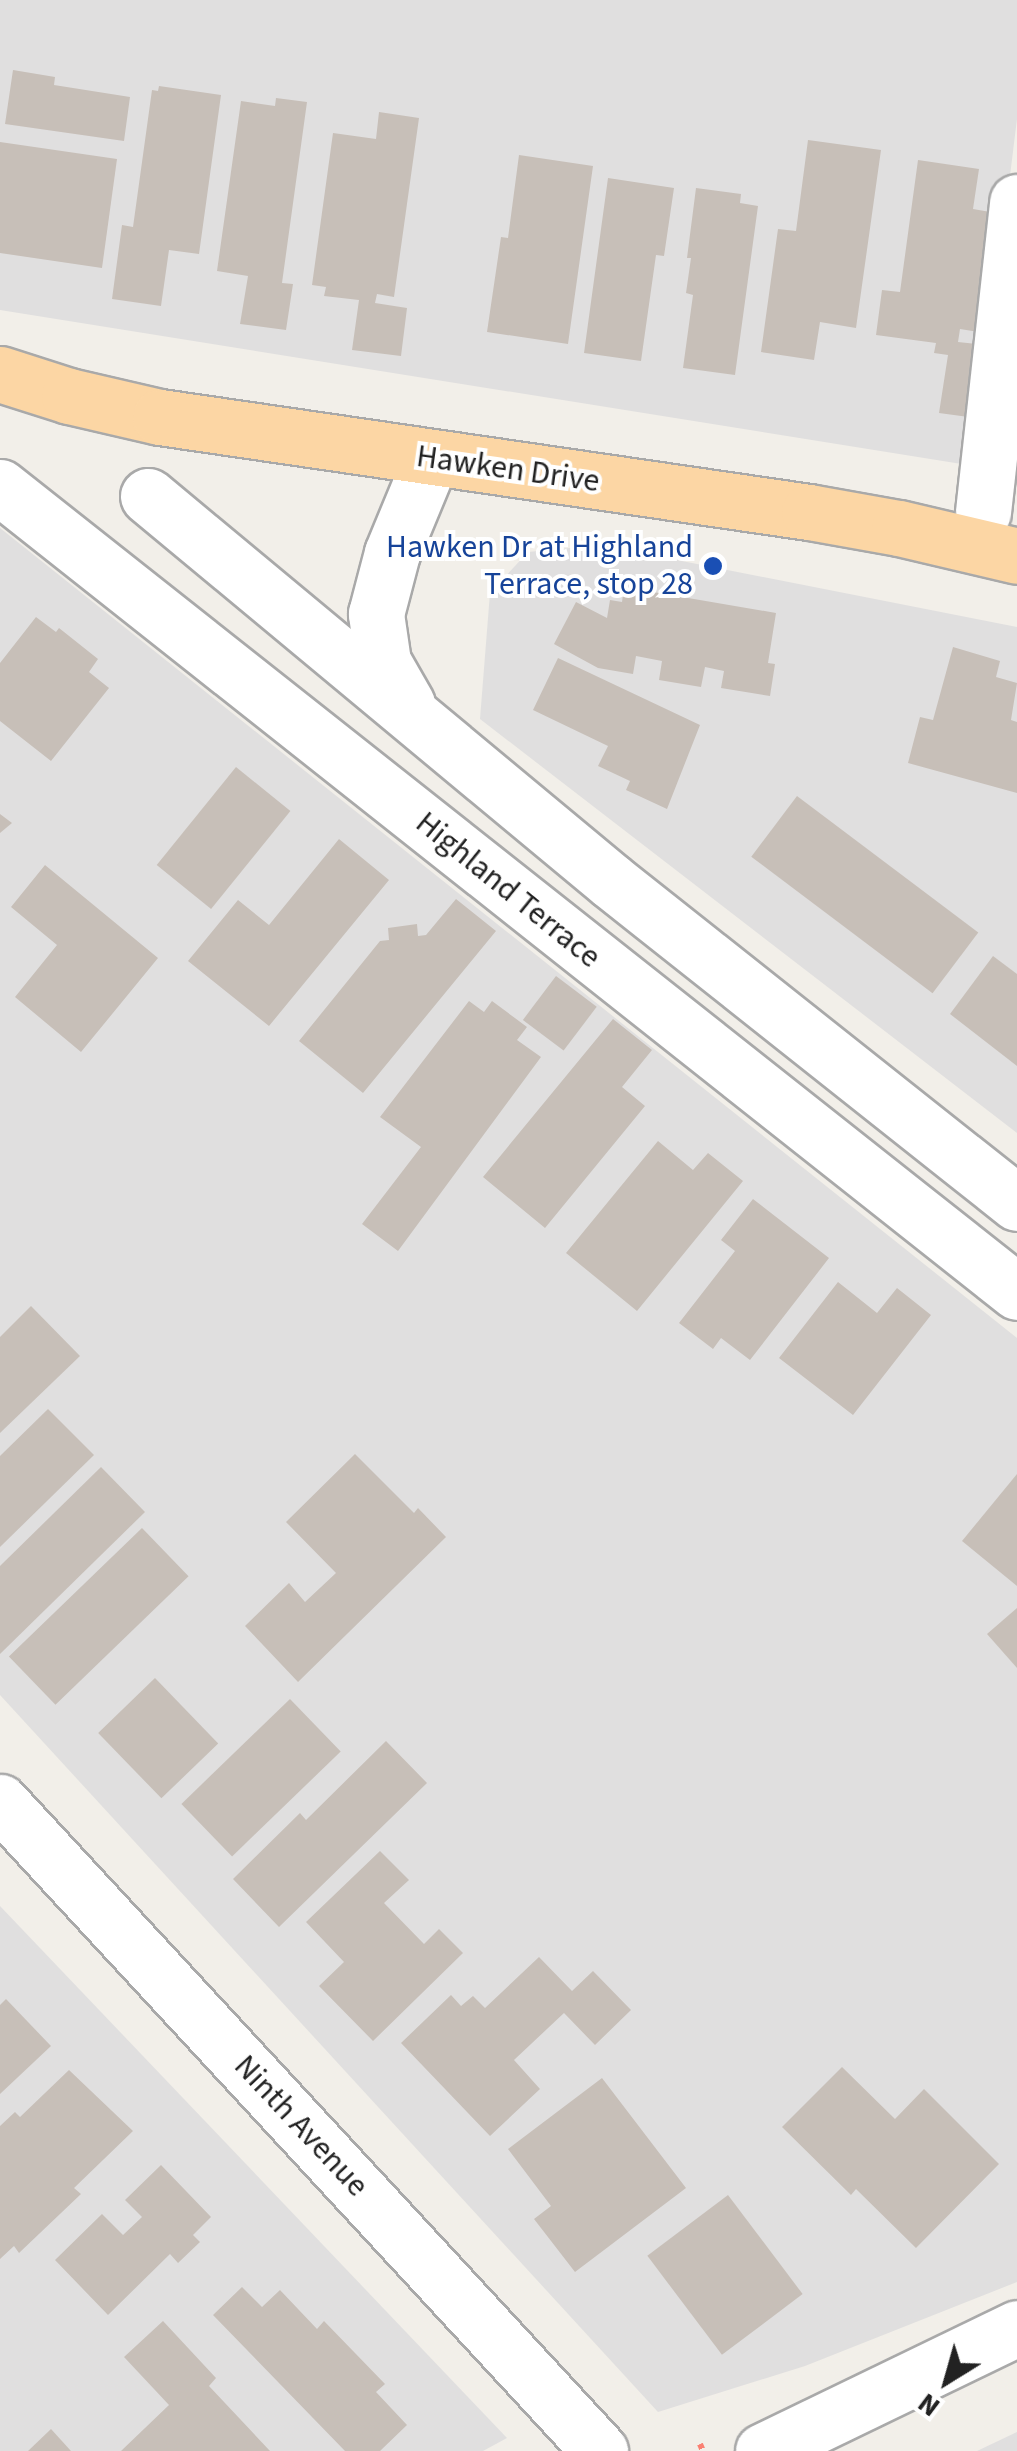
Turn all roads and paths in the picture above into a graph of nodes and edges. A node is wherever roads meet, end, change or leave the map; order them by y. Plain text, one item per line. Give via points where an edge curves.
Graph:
1 (1017, 202) edge
2 (0, 374) edge
3 (431, 459) junction
4 (0, 486) edge
5 (148, 496) dead end
6 (1000, 513) edge
7 (899, 528) junction
8 (1017, 556) edge
9 (439, 737) junction
10 (1017, 1204) edge
11 (1017, 1292) edge
12 (0, 1802) edge
13 (1017, 2328) edge
14 (600, 2451) edge
15 (763, 2451) edge

1 - 6 street
2 - 3 main road, Hawken Drive via 160,417
3 - 7 main road, Hawken Drive
3 - 9 street via 376,614 392,682
4 - 11 street, Highland Terrace
5 - 9 street
6 - 7 street
7 - 8 main road, Hawken Drive
9 - 10 street
12 - 14 street, Ninth Avenue
13 - 15 street

